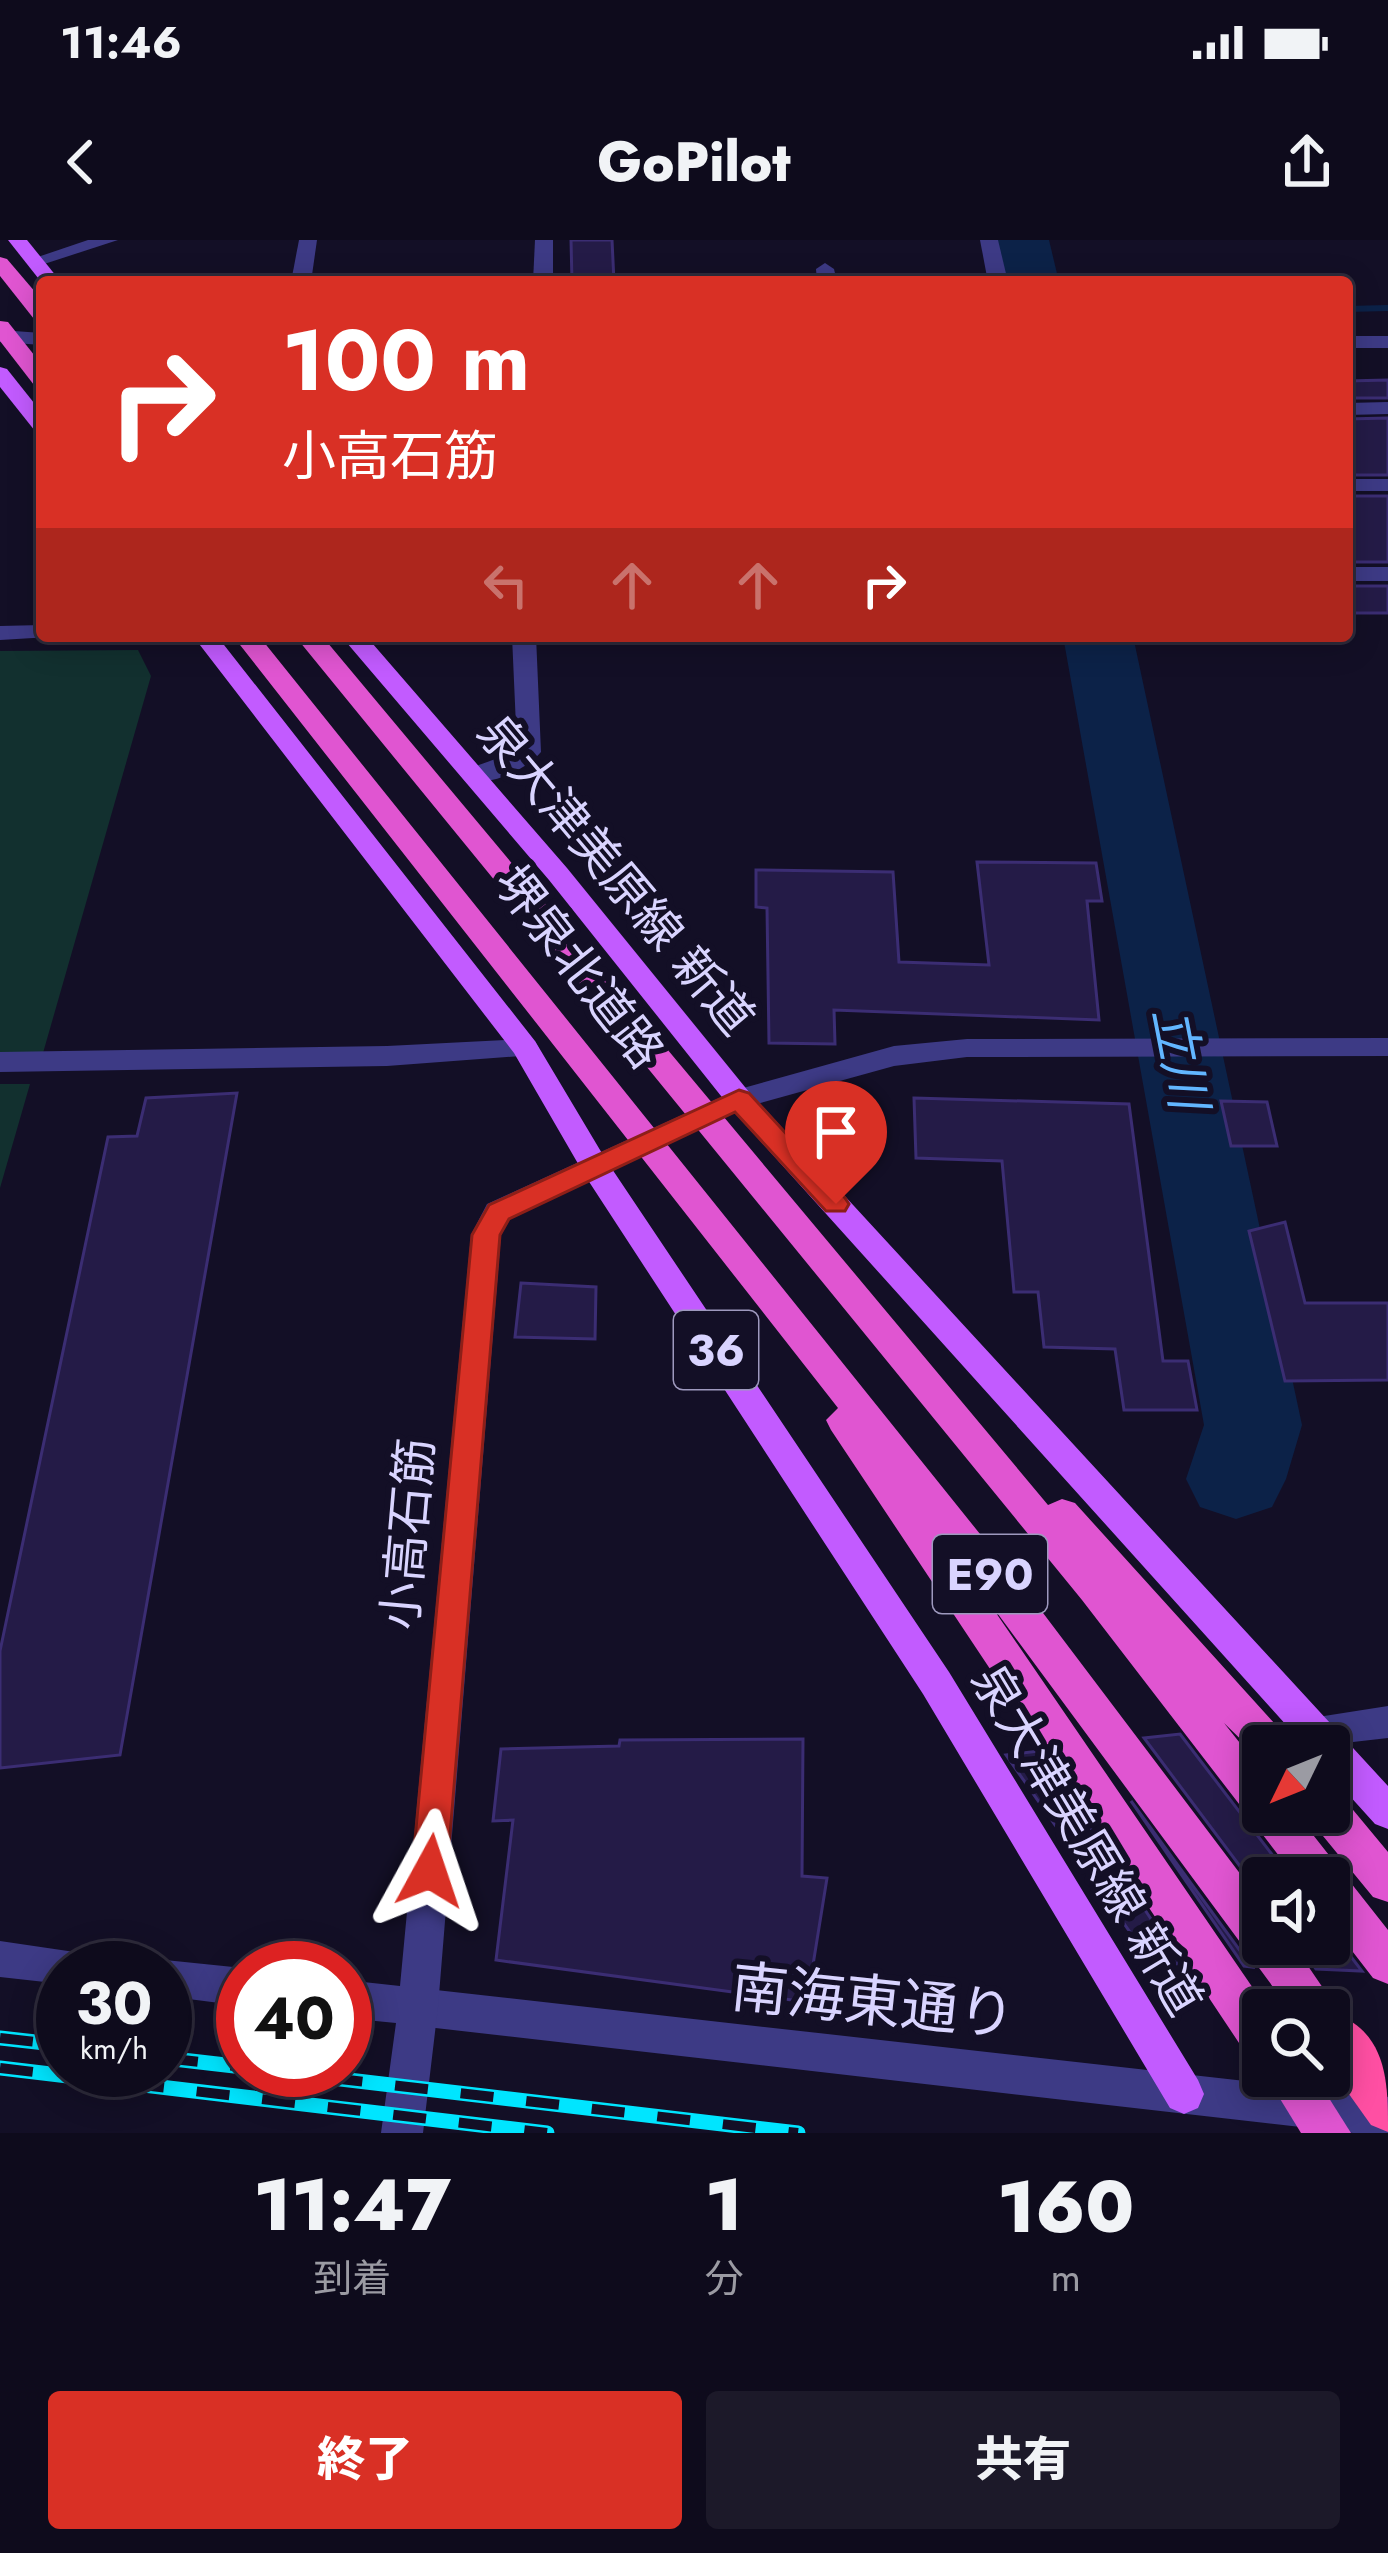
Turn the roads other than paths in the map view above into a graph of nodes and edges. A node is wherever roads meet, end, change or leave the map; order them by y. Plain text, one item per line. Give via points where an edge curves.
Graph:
1 (16, 240) edge
2 (109, 240) edge
3 (308, 240) edge
4 (544, 240) edge
5 (989, 240) edge
6 (35, 261) junction
7 (0, 263) edge
8 (46, 276) edge
9 (303, 276) edge
10 (543, 276) edge
11 (997, 276) edge
12 (36, 307) edge
13 (0, 332) edge
14 (36, 338) edge
15 (1353, 342) edge
16 (1388, 342) edge
17 (0, 373) edge
18 (36, 373) edge
19 (1388, 408) edge
20 (1353, 409) edge
21 (36, 419) edge
22 (1353, 485) edge
23 (1388, 485) edge
24 (1353, 574) edge
25 (1388, 574) edge
26 (36, 632) edge
27 (0, 633) edge
28 (210, 642) edge
29 (251, 642) edge
30 (313, 642) edge
31 (358, 642) edge
32 (524, 642) edge
33 (474, 776) junction
34 (1388, 1047) edge
35 (525, 1048) junction
36 (0, 1062) edge
37 (739, 1099) junction
38 (596, 1168) junction
39 (770, 1194) junction
40 (708, 1217) junction
41 (1388, 1722) edge
42 (1251, 1725) edge
43 (1313, 1725) edge
44 (1350, 1726) edge
45 (1350, 1767) edge
46 (1242, 1776) edge
47 (1388, 1812) edge
48 (1286, 1833) edge
49 (1346, 1833) edge
50 (1305, 1857) edge
51 (1388, 1883) edge
52 (1242, 1910) edge
53 (1350, 1915) edge
54 (0, 1959) edge
55 (36, 1963) edge
56 (1388, 1964) edge
57 (372, 2002) edge
58 (418, 2007) junction
59 (1242, 2009) edge
60 (1350, 2058) edge
61 (1184, 2094) junction
62 (1303, 2097) edge
63 (1388, 2112) edge
64 (402, 2133) edge
65 (1328, 2133) edge

1 - 6 main road
2 - 6 street
3 - 9 street
4 - 10 street
5 - 11 street
6 - 8 main road
7 - 12 highway
13 - 14 street
13 - 18 highway
15 - 16 street
17 - 21 main road
19 - 20 street
22 - 23 street
24 - 25 street
26 - 27 street
28 - 35 main road, 泉大津美原線 新道 / 36
29 - 40 highway, 堺泉北道路 / E90
30 - 39 highway, 堺泉北道路 / E90
31 - 33 main road, 泉大津美原線 新道
32 - 33 street via 529,752
33 - 37 main road, 泉大津美原線 新道
34 - 37 street, 小高石筋 via 967,1048 894,1056
35 - 36 street
35 - 38 main road, 泉大津美原線 新道 / 36
37 - 38 street, 小高石筋
37 - 43 main road, 泉大津美原線 新道
38 - 58 street, 小高石筋 via 498,1212 486,1235
38 - 61 main road, 泉大津美原線 新道 / 36 via 936,1683
39 - 42 highway
39 - 46 highway, 堺泉北道路 / E90
40 - 52 highway, 堺泉北道路 / E90 via 1024,1616
40 - 59 highway
41 - 44 street
45 - 47 main road, 泉大津美原線 新道
48 - 50 highway
49 - 51 highway
53 - 56 highway
54 - 55 street
57 - 58 street, 南海東通り
58 - 61 street, 南海東通り
58 - 64 street, 小高石筋
60 - 63 highway
61 - 63 street, 南海東通り
62 - 65 highway

